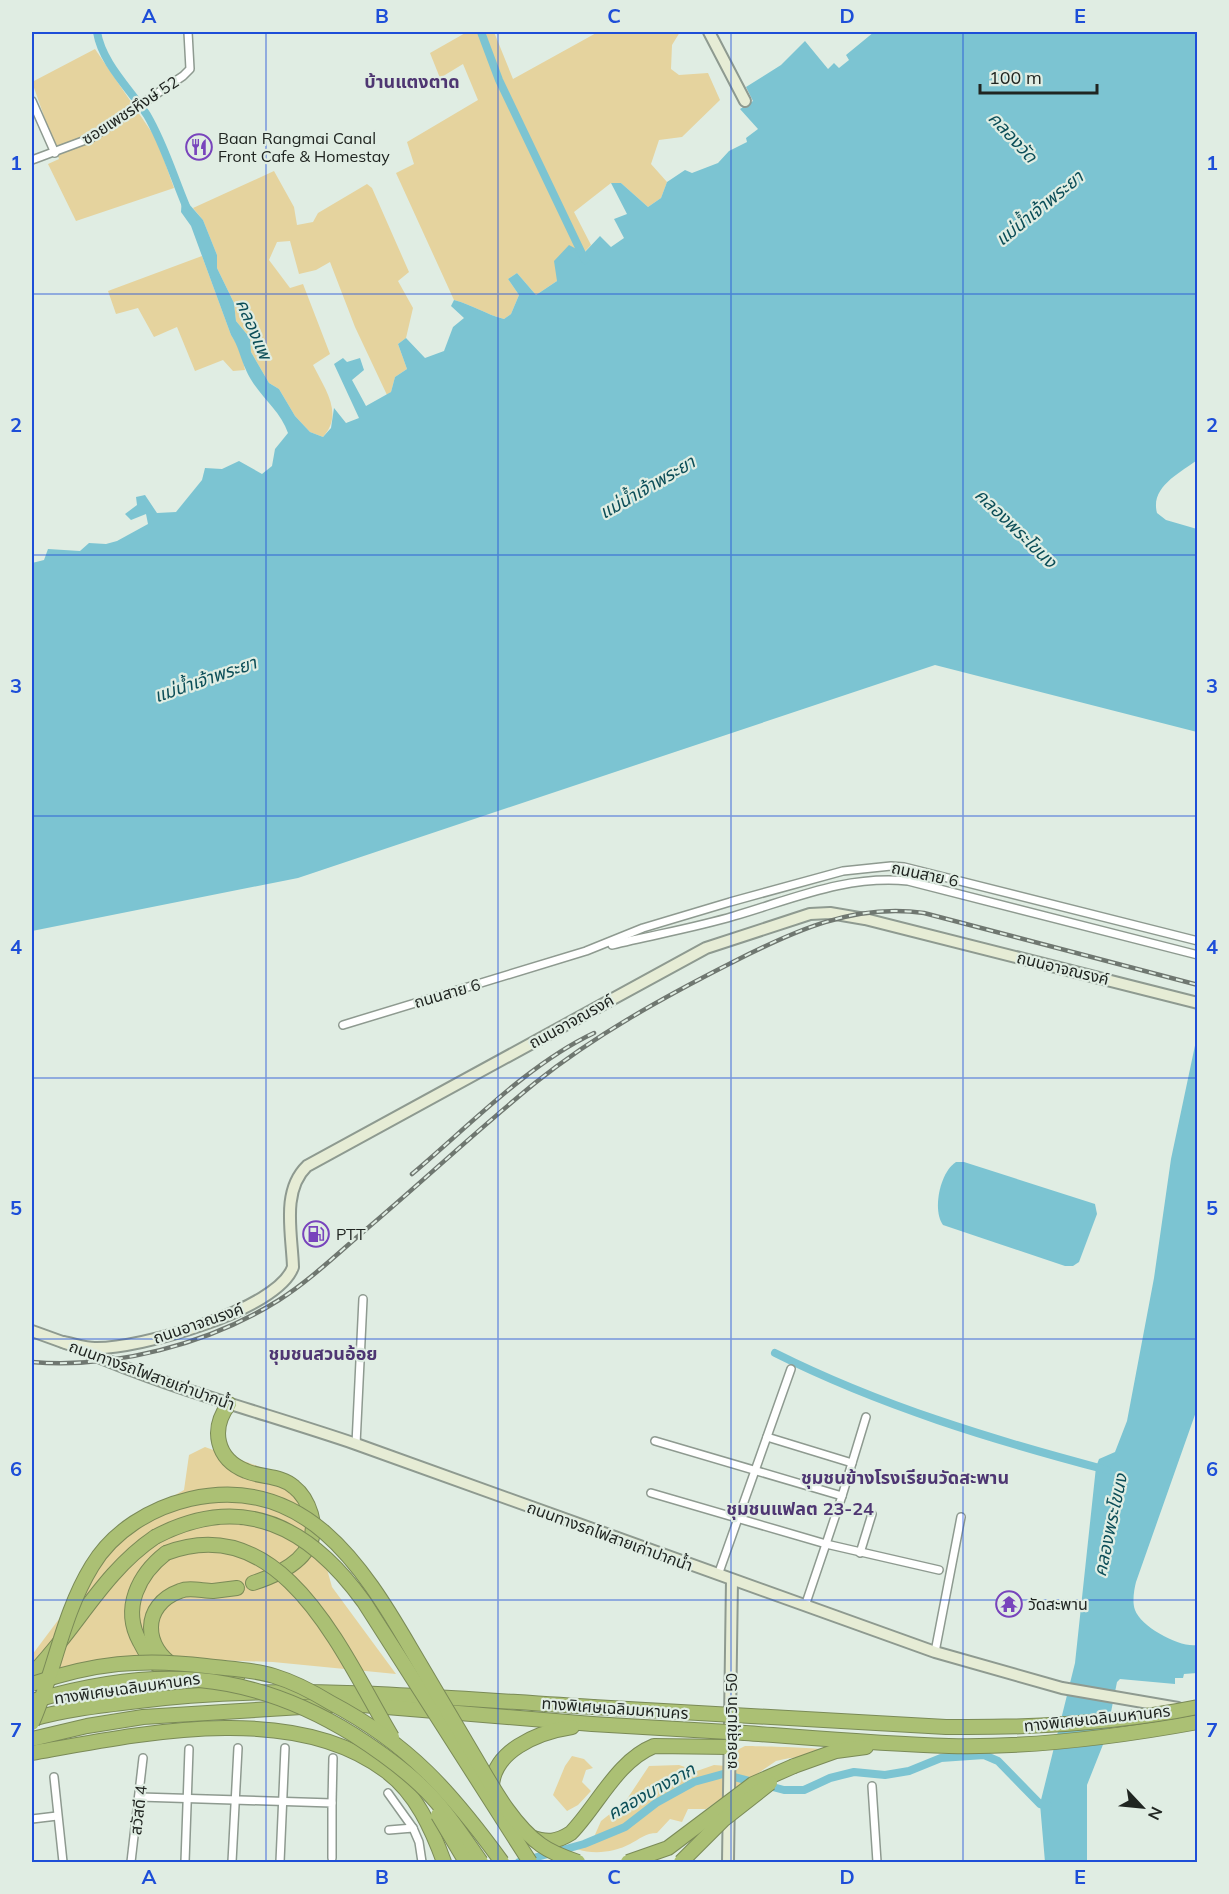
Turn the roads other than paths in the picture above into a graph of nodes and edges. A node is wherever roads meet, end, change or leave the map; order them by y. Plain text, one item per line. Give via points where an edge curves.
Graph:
1 (188, 32) edge
2 (709, 32) edge
3 (32, 101) edge
4 (745, 101) dead end
5 (56, 153) junction
6 (32, 160) edge
7 (1197, 941) edge
8 (585, 951) junction
9 (1197, 955) edge
10 (1197, 1003) edge
11 (343, 1025) dead end
12 (363, 1299) dead end
13 (32, 1331) edge
14 (63, 1342) junction
15 (791, 1369) dead end
16 (230, 1404) junction
17 (866, 1417) dead end
18 (767, 1437) junction
19 (655, 1441) dead end
20 (356, 1444) junction
21 (852, 1463) junction
22 (755, 1471) junction
23 (651, 1493) dead end
24 (842, 1496) junction
25 (872, 1514) dead end
26 (961, 1517) dead end
27 (737, 1521) junction
28 (826, 1544) junction
29 (860, 1553) junction
30 (939, 1570) dead end
31 (718, 1575) junction
32 (732, 1580) junction
33 (253, 1583) dead end
34 (237, 1588) dead end
35 (805, 1606) junction
36 (935, 1652) junction
37 (186, 1672) junction
38 (32, 1674) edge
39 (32, 1684) edge
40 (343, 1693) junction
41 (32, 1701) edge
42 (1197, 1708) edge
43 (32, 1721) edge
44 (1197, 1722) edge
45 (592, 1724) junction
46 (32, 1739) edge
47 (949, 1746) junction
48 (730, 1747) junction
49 (238, 1748) dead end
50 (285, 1748) dead end
51 (189, 1749) dead end
52 (32, 1753) edge
53 (143, 1758) dead end
54 (333, 1758) dead end
55 (794, 1766) junction
56 (54, 1777) dead end
57 (872, 1786) dead end
58 (388, 1793) dead end
59 (141, 1797) junction
60 (187, 1798) junction
61 (235, 1800) junction
62 (281, 1802) junction
63 (332, 1803) junction
64 (57, 1816) junction
65 (32, 1818) edge
66 (413, 1828) junction
67 (389, 1830) dead end
68 (332, 1858) dead end
69 (63, 1863) edge
70 (131, 1863) edge
71 (185, 1863) edge
72 (231, 1863) edge
73 (280, 1863) edge
74 (423, 1863) edge
75 (444, 1863) edge
76 (466, 1863) edge
77 (481, 1863) edge
78 (502, 1863) edge
79 (530, 1863) edge
80 (578, 1863) edge
81 (628, 1863) edge
82 (681, 1863) edge
83 (728, 1863) edge
84 (877, 1863) edge

1 - 5 street, ซอยเพชรหึงษ์ 52 via 190,69 91,138
2 - 4 street
3 - 5 street
5 - 6 street, ซอยเพชรหึงษ์ 52
7 - 8 street, ถนนสาย 6 via 891,866 843,872 729,902
8 - 9 street, ถนนสาย 6 via 733,916 801,893 869,879 908,881
8 - 11 street, ถนนสาย 6
10 - 14 street, ถนนอาจณรงค์ via 882,922 823,913 797,918 706,948 307,1166 295,1182 291,1198 290,1276 258,1302 168,1335 94,1348
12 - 20 street
13 - 14 street, ถนนทางรถไฟสายเก่าปากน้ำ
14 - 16 street, ถนนทางรถไฟสายเก่าปากน้ำ
15 - 18 street
16 - 20 street, ถนนทางรถไฟสายเก่าปากน้ำ
16 - 33 highway via 217,1428 217,1443 222,1452 245,1471 278,1478 296,1488 307,1502 313,1530 307,1550 289,1569
17 - 21 street
18 - 21 street
18 - 22 street
19 - 22 street
20 - 31 street, ถนนทางรถไฟสายเก่าปากน้ำ
21 - 24 street
22 - 24 street
22 - 27 street
23 - 27 street
24 - 28 street
25 - 29 street
26 - 36 street
27 - 28 street
27 - 31 street
28 - 29 street
28 - 35 street
29 - 30 street
31 - 32 street, ถนนทางรถไฟสายเก่าปากน้ำ
32 - 35 street, ถนนทางรถไฟสายเก่าปากน้ำ
32 - 48 street, ซอยสุขุมวิท 50
34 - 37 highway via 182,1590 159,1606 150,1627 153,1645 170,1663
35 - 36 street, ถนนทางรถไฟสายเก่าปากน้ำ
36 - 42 street, ถนนทางรถไฟสายเก่าปากน้ำ via 1062,1688 1128,1701
37 - 40 highway via 268,1677
37 - 76 highway, bridge via 165,1668 151,1660 134,1626 132,1611 138,1585 153,1563 166,1553 209,1544 236,1548 264,1560 304,1595 359,1679
38 - 79 highway, bridge via 53,1653 116,1569 155,1537 202,1518 226,1516 276,1526 317,1548 348,1580
39 - 78 highway, bridge via 93,1667 142,1661 273,1675 318,1695 389,1737 451,1794
40 - 42 highway, ทางพิเศษเฉลิมมหานคร, bridge via 1000,1728 1123,1720
40 - 43 highway, ทางพิเศษเฉลิมมหานคร via 220,1692 106,1705
41 - 77 highway, bridge via 137,1679 221,1683 280,1696 333,1722 404,1771 432,1797
43 - 80 highway, bridge via 73,1604 92,1564 106,1547 139,1520 176,1502 227,1494 270,1501 314,1522 351,1557 398,1627 501,1800 541,1845
44 - 47 highway, ทางพิเศษเฉลิมมหานคร via 1085,1738
45 - 46 highway, ทางพิเศษเฉลิมมหานคร via 350,1704 143,1717
45 - 47 highway, ทางพิเศษเฉลิมมหานคร, bridge
45 - 48 highway via 535,1738 506,1756 492,1778 495,1803 515,1827 532,1838 547,1842 571,1833 626,1765 643,1750 654,1746
47 - 55 highway via 861,1747 814,1757
48 - 83 street, ซอยสุขุมวิท 50, bridge
49 - 61 street
50 - 62 street
51 - 60 street
52 - 75 highway via 166,1732 265,1730 326,1739 388,1772 417,1805
53 - 59 street, สวัสดี 4
54 - 63 street
55 - 81 highway, bridge via 753,1784 668,1848
55 - 82 highway, bridge via 741,1805
56 - 64 street
57 - 84 street
58 - 66 street
59 - 60 street
59 - 70 street, สวัสดี 4
60 - 61 street
60 - 71 street
61 - 62 street
61 - 72 street
62 - 63 street
62 - 73 street
63 - 68 street
64 - 65 street
64 - 69 street
66 - 67 street
66 - 74 street

